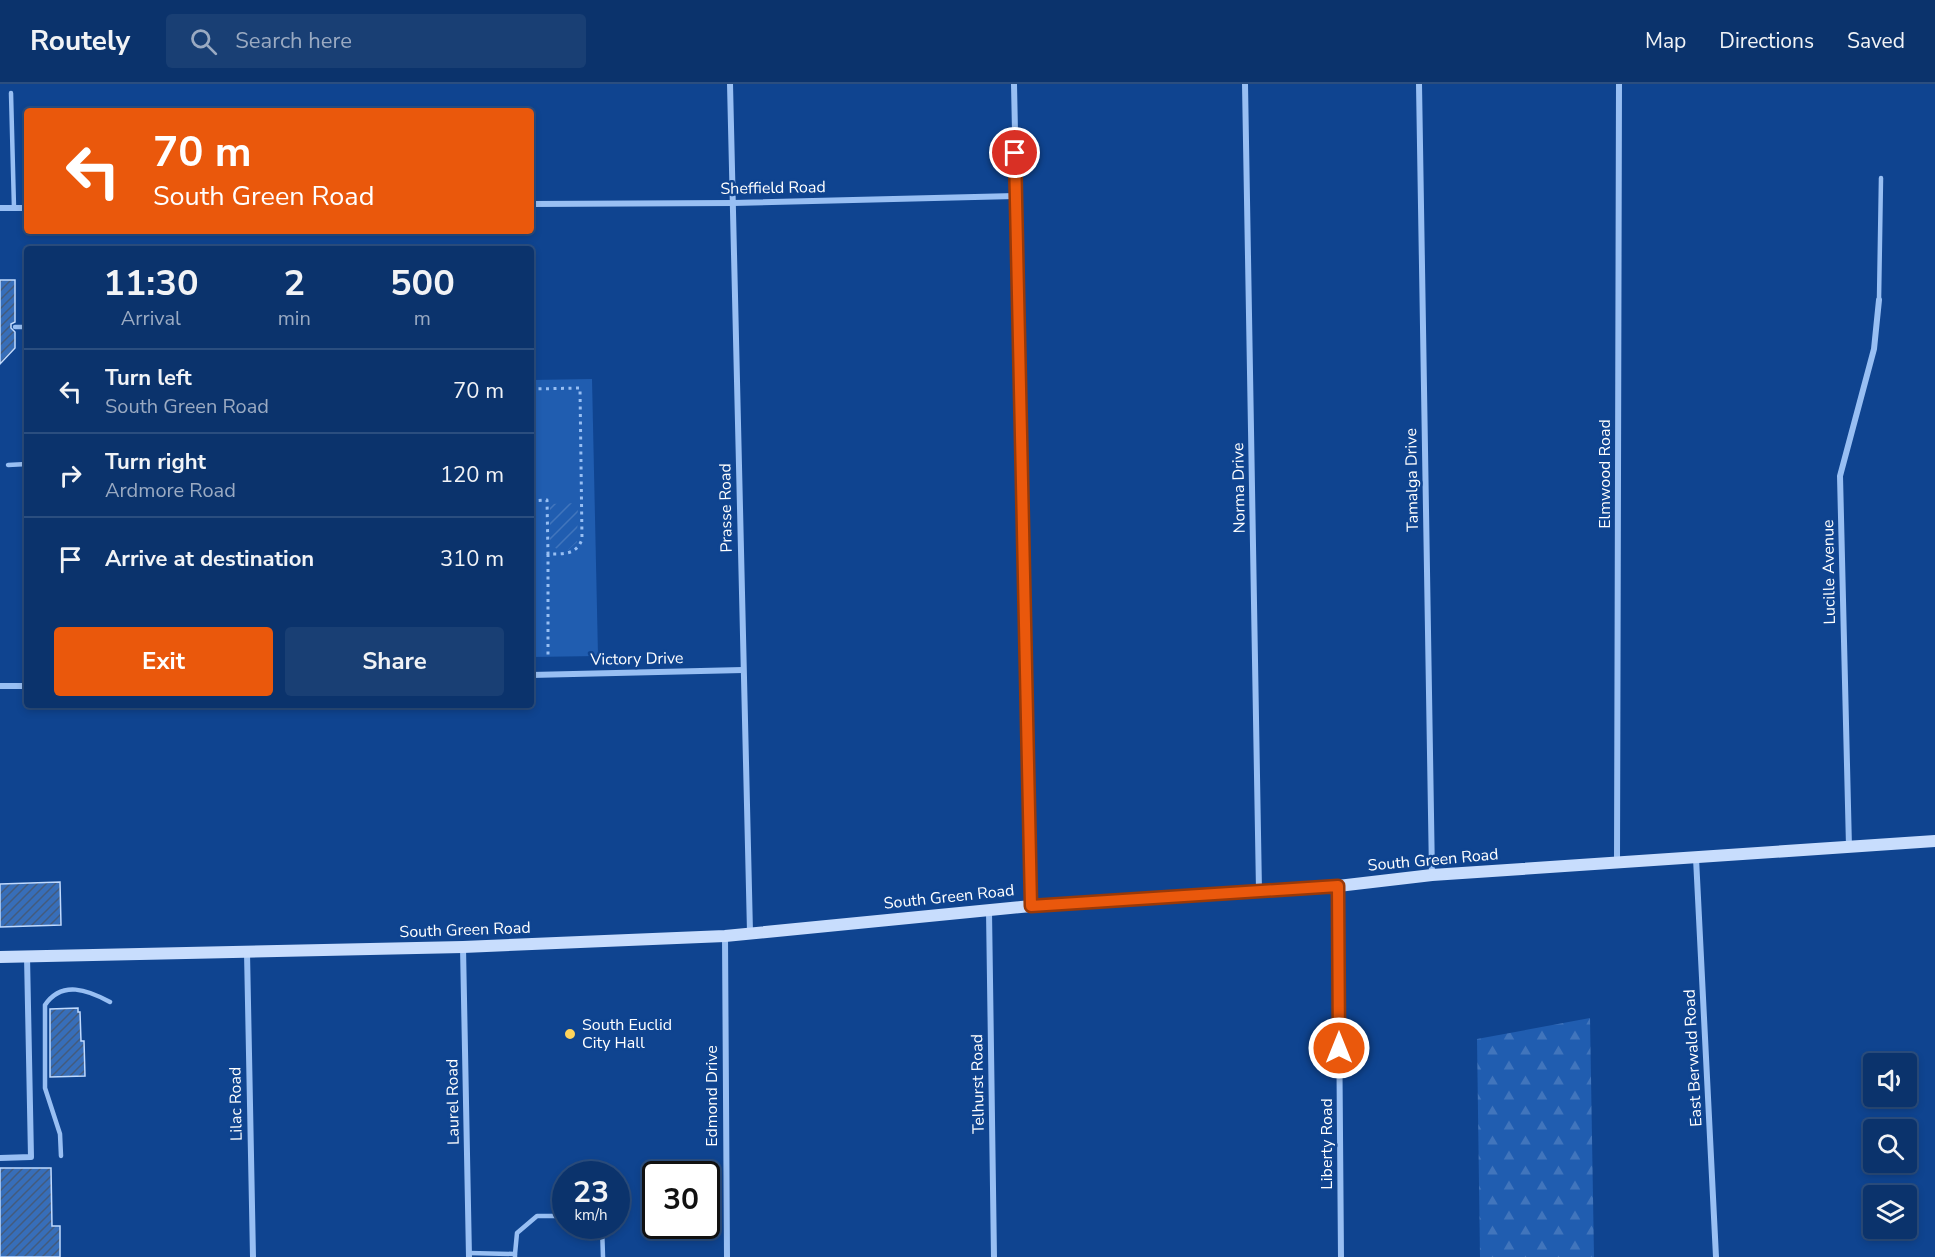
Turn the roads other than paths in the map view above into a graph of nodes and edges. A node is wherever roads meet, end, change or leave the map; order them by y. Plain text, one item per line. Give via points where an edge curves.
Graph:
1 (730, 84) edge
2 (1014, 84) edge
3 (1245, 84) edge
4 (1419, 84) edge
5 (1619, 84) edge
6 (11, 93) dead end
7 (1881, 178) dead end
8 (1015, 196) junction
9 (733, 203) junction
10 (534, 204) edge
11 (0, 208) edge
12 (14, 208) junction
13 (24, 208) edge
14 (1879, 300) joint
15 (15, 327) dead end
16 (24, 327) edge
17 (24, 464) edge
18 (8, 465) dead end
19 (744, 670) junction
20 (534, 675) edge
21 (0, 686) edge
22 (24, 686) edge
23 (1935, 841) edge
24 (1849, 847) junction
25 (1696, 857) junction
26 (1617, 863) junction
27 (1432, 875) junction
28 (1338, 886) junction
29 (1259, 891) junction
30 (1031, 906) junction
31 (989, 911) junction
32 (750, 932) junction
33 (724, 936) junction
34 (463, 947) junction
35 (247, 951) junction
36 (27, 956) junction
37 (0, 957) edge
38 (110, 1002) dead end
39 (61, 1156) dead end
40 (0, 1158) edge
41 (552, 1216) edge
42 (602, 1239) edge
43 (469, 1255) edge
44 (515, 1255) edge
45 (253, 1257) edge
46 (603, 1257) edge
47 (727, 1257) edge
48 (994, 1257) edge
49 (1341, 1257) edge
50 (1716, 1257) edge

1 - 9 street, Prasse Road
2 - 8 street
3 - 29 street, Norma Drive
4 - 27 street, Tamalga Drive
5 - 26 street, Elmwood Road
6 - 12 lane
7 - 14 lane
8 - 9 street, Sheffield Road
8 - 30 street
9 - 10 street, Sheffield Road
9 - 19 street, Prasse Road
11 - 12 street
12 - 13 street
14 - 24 street, Lucille Avenue via 1874,349 1840,476
15 - 16 lane
17 - 18 lane
19 - 20 street, Victory Drive
19 - 32 street, Prasse Road
21 - 22 street
23 - 24 main road, South Green Road
24 - 25 main road, South Green Road
25 - 26 main road, South Green Road
25 - 50 street, East Berwald Road
26 - 27 main road, South Green Road
27 - 28 main road, South Green Road
28 - 29 main road, South Green Road
28 - 49 street, Liberty Road
29 - 30 main road, South Green Road
30 - 31 main road, South Green Road
31 - 32 main road, South Green Road
31 - 48 street, Telhurst Road
32 - 33 main road, South Green Road
33 - 34 main road, South Green Road
33 - 47 street, Edmond Drive
34 - 35 main road, South Green Road
34 - 43 street, Laurel Road
35 - 36 main road, South Green Road
35 - 45 street, Lilac Road
36 - 37 main road, South Green Road
36 - 40 street via 31,1157
38 - 39 lane via 83,989 67,989 50,997 45,1005 45,1089 60,1134
41 - 44 lane via 537,1216 517,1233
42 - 46 lane
43 - 44 lane

